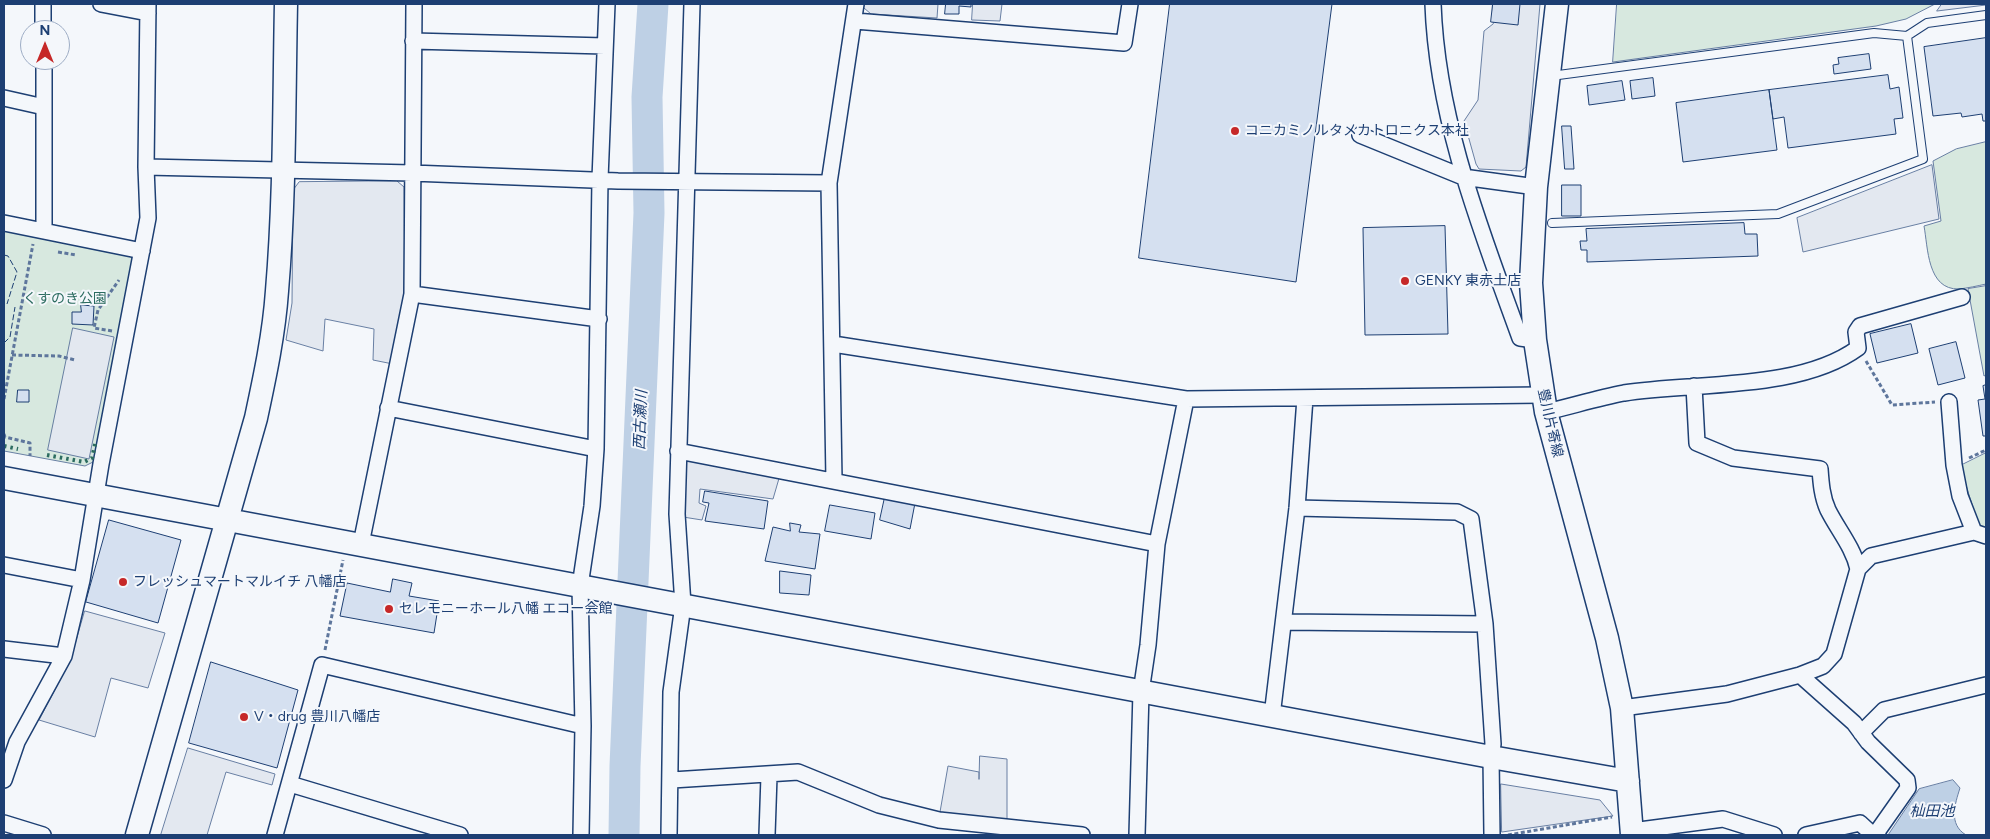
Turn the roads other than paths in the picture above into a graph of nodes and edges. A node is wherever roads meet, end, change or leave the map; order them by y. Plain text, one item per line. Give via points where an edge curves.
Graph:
1 (43, 4) edge
2 (100, 4) edge
3 (286, 4) edge
4 (414, 4) edge
5 (607, 4) edge
6 (692, 4) edge
7 (856, 4) edge
8 (1130, 4) edge
9 (1433, 4) edge
10 (1557, 4) edge
11 (148, 9) edge
12 (1986, 15) edge
13 (43, 20) edge
14 (855, 21) junction
15 (1907, 36) junction
16 (413, 41) junction
17 (605, 46) junction
18 (44, 70) edge
19 (1549, 76) junction
20 (4, 98) edge
21 (44, 107) junction
22 (1360, 135) dead end
23 (146, 168) junction
24 (283, 171) junction
25 (412, 173) junction
26 (1464, 177) junction
27 (600, 179) junction
28 (688, 181) junction
29 (829, 183) junction
30 (1536, 188) junction
31 (4, 223) edge
32 (1552, 223) dead end
33 (44, 231) junction
34 (142, 251) junction
35 (412, 294) junction
36 (1962, 297) dead end
37 (599, 319) junction
38 (1535, 340) junction
39 (833, 344) junction
40 (1694, 386) junction
41 (1305, 398) junction
42 (1186, 399) junction
43 (1949, 402) road end
44 (1544, 404) junction
45 (388, 408) junction
46 (596, 449) junction
47 (678, 451) junction
48 (4, 478) edge
49 (834, 480) junction
50 (97, 495) junction
51 (1297, 508) junction
52 (227, 521) junction
53 (1980, 534) edge
54 (354, 543) junction
55 (1157, 544) junction
56 (4, 565) edge
57 (1858, 569) junction
58 (82, 580) junction
59 (580, 586) junction
60 (683, 605) junction
61 (1284, 622) junction
62 (1485, 624) junction
63 (4, 649) edge
64 (64, 656) junction
65 (1800, 675) junction
66 (1986, 685) edge
67 (1141, 692) junction
68 (1622, 708) junction
69 (1272, 716) junction
70 (583, 726) junction
71 (1861, 733) junction
72 (10, 740) edge
73 (1491, 757) junction
74 (768, 776) junction
75 (4, 780) edge
76 (672, 780) junction
77 (1628, 781) junction
78 (290, 784) junction
79 (4, 823) edge
80 (1631, 827) edge
81 (43, 835) edge
82 (136, 835) edge
83 (275, 835) edge
84 (460, 835) edge
85 (581, 835) edge
86 (669, 835) edge
87 (767, 835) edge
88 (1082, 835) edge
89 (1137, 835) edge
90 (1492, 835) edge
91 (1774, 835) edge
92 (1806, 835) edge
93 (1873, 835) edge
94 (1878, 835) edge

1 - 13 street
2 - 11 street
3 - 24 street
4 - 16 street
5 - 17 street
6 - 28 street
7 - 14 street
8 - 14 street via 1124,42
9 - 26 street via 1438,64
10 - 19 street, 豊川片寄線
11 - 23 street
12 - 15 lane via 1927,23
14 - 29 street
15 - 19 lane via 1874,33
15 - 32 lane via 1923,160 1778,214
16 - 17 street
16 - 25 street
17 - 27 street
18 - 21 street
19 - 30 street, 豊川片寄線
20 - 21 street
21 - 33 street
22 - 26 street
23 - 24 street
23 - 34 street via 148,218
24 - 25 street
24 - 52 street via 277,292 270,353 256,418
25 - 27 street
25 - 35 street
26 - 30 street
26 - 38 street via 1520,338
27 - 28 street
27 - 37 street
28 - 29 street
28 - 47 street
29 - 39 street
30 - 38 street, 豊川片寄線 via 1531,283
31 - 33 street
33 - 34 street
34 - 50 street
35 - 37 street
35 - 45 street
36 - 40 street via 1860,326 1856,332 1858,348 1846,357 1788,376
37 - 46 street
38 - 44 street, 豊川片寄線
39 - 42 street
39 - 49 street
40 - 44 street
40 - 57 street via 1697,443 1733,458 1820,468 1828,509 1856,559
41 - 42 street
41 - 44 street
41 - 51 street
42 - 55 street
43 - 53 street via 1960,496
44 - 68 street, 豊川片寄線 via 1607,638
45 - 46 street
45 - 54 street
46 - 59 street via 592,506
47 - 49 street
47 - 60 street via 677,514
48 - 50 street
49 - 55 street
50 - 52 street
50 - 58 street
51 - 61 street
51 - 62 street via 1457,512 1471,519
52 - 54 street
52 - 82 street
53 - 57 street via 1871,556
54 - 59 street
55 - 67 street
56 - 58 street
57 - 65 street via 1834,654 1823,666
58 - 64 street
59 - 60 street
59 - 70 street
60 - 67 street
60 - 76 street via 671,692
61 - 62 street
61 - 69 street
62 - 73 street via 1493,744
63 - 64 street
64 - 72 street
65 - 68 street via 1728,694
65 - 71 street
66 - 71 street via 1884,710
67 - 69 street
67 - 89 street
68 - 77 street, 豊川片寄線
69 - 73 street
70 - 78 street via 322,665
70 - 85 street
71 - 94 street via 1907,780 1908,788
72 - 75 street
73 - 77 street
73 - 90 street
74 - 76 street
74 - 87 street
74 - 88 street via 798,772 879,805 939,820
76 - 86 street
77 - 80 street, 豊川片寄線
78 - 83 street
78 - 84 street
79 - 81 street
80 - 91 street via 1722,819
92 - 93 street via 1860,823

